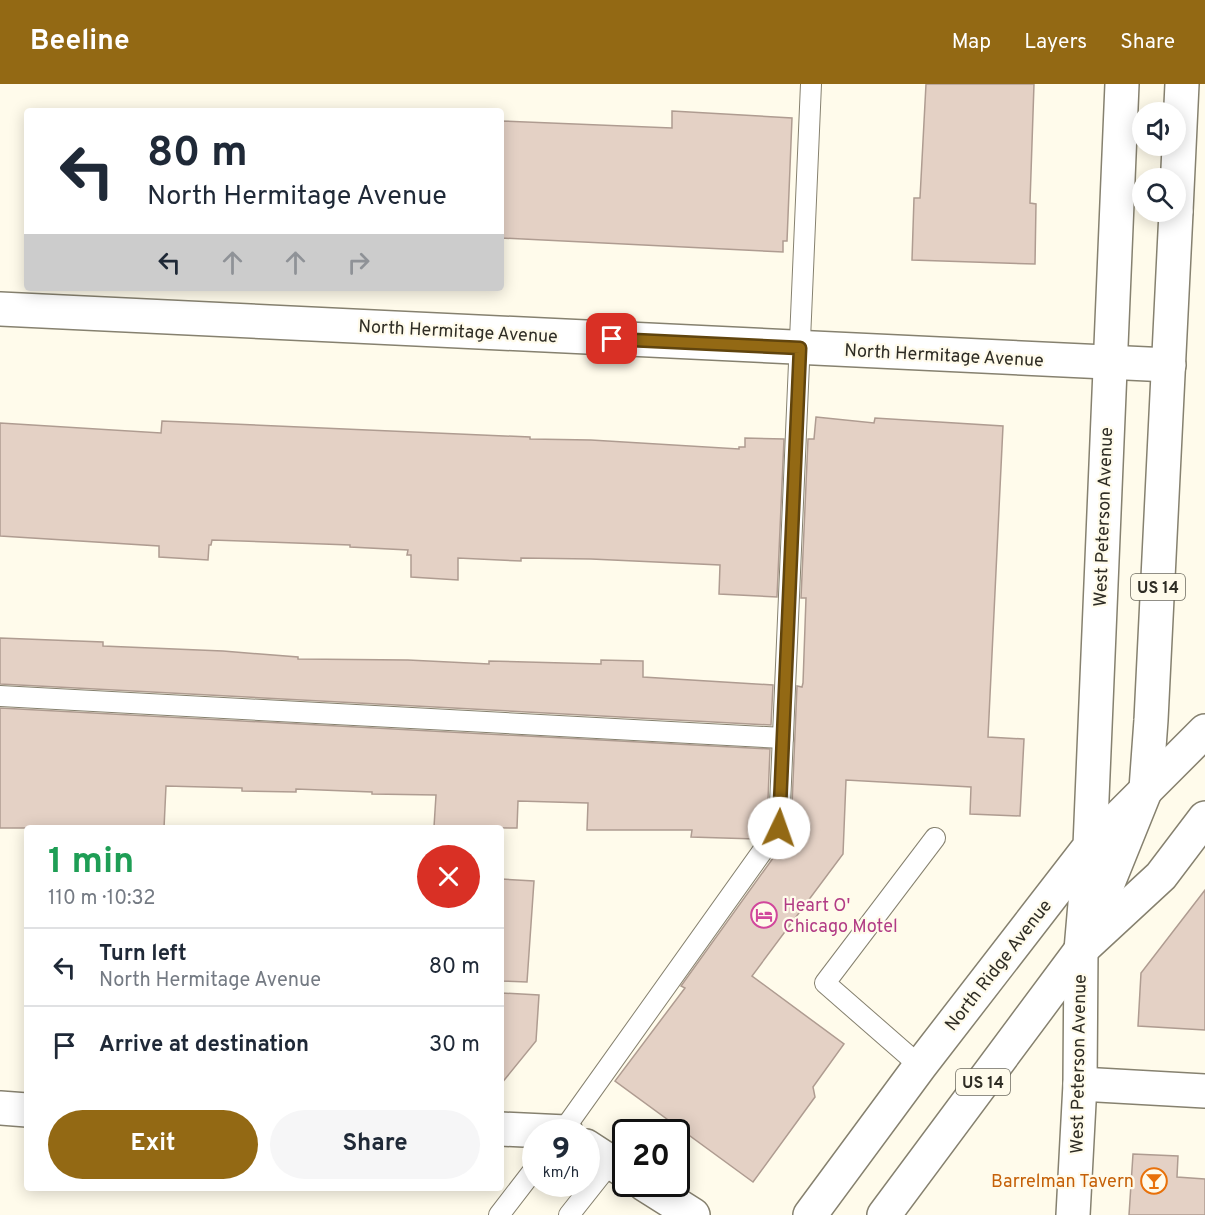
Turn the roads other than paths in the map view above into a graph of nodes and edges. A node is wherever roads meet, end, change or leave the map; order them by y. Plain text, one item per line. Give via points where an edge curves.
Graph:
1 (811, 84) edge
2 (1122, 84) edge
3 (1182, 84) edge
4 (1178, 168) edge
5 (1175, 222) edge
6 (0, 309) edge
7 (800, 348) junction
8 (1109, 364) junction
9 (1168, 365) junction
10 (0, 696) edge
11 (1205, 730) edge
12 (783, 738) junction
13 (1146, 789) junction
14 (1205, 818) edge
15 (935, 838) dead end
16 (1090, 846) junction
17 (1081, 950) junction
18 (920, 1066) junction
19 (1080, 1084) junction
20 (1205, 1091) edge
21 (0, 1108) edge
22 (24, 1110) edge
23 (600, 1123) edge
24 (504, 1130) edge
25 (522, 1133) edge
26 (522, 1185) edge
27 (573, 1197) edge
28 (665, 1197) edge
29 (499, 1215) edge
30 (569, 1215) edge
31 (693, 1215) edge
32 (810, 1215) edge
33 (884, 1215) edge
34 (1073, 1215) edge

1 - 7 lane
2 - 8 main road, West Peterson Avenue
3 - 4 main road, West Peterson Avenue / US 14
5 - 9 main road, West Peterson Avenue / US 14
6 - 7 main road, North Hermitage Avenue
7 - 8 main road, North Hermitage Avenue
7 - 12 lane
8 - 9 main road, North Hermitage Avenue
8 - 16 main road, West Peterson Avenue
9 - 13 main road, West Peterson Avenue / US 14
10 - 12 lane
11 - 13 main road, North Ridge Avenue
12 - 23 lane via 779,828
13 - 16 main road, North Ridge Avenue
13 - 17 main road, West Peterson Avenue / US 14
14 - 17 main road via 1161,876
15 - 18 lane via 825,983
16 - 17 main road, West Peterson Avenue
16 - 18 main road, North Ridge Avenue
17 - 19 main road, West Peterson Avenue
17 - 33 main road, US 14
18 - 32 main road, North Ridge Avenue
19 - 20 main road
19 - 34 main road, West Peterson Avenue
21 - 22 main road
24 - 25 main road
26 - 29 lane
27 - 30 lane
28 - 31 main road

